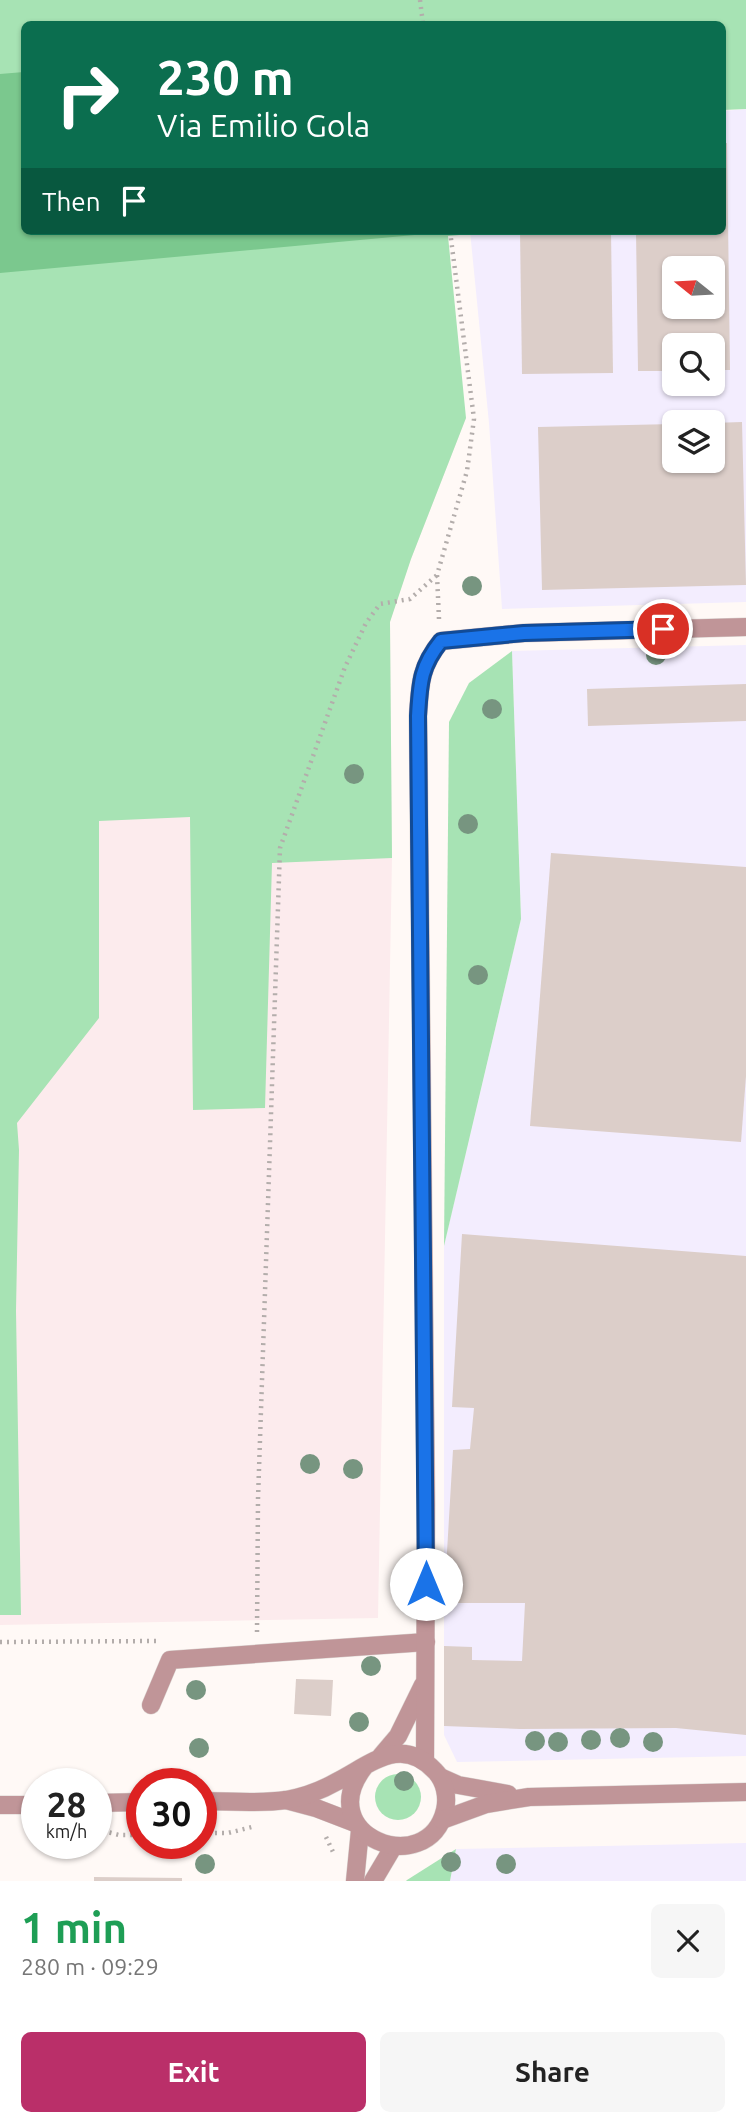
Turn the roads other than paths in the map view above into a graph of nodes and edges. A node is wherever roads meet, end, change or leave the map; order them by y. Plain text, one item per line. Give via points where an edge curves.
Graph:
1 (746, 627) edge
2 (426, 1642) junction
3 (425, 1679) junction
4 (151, 1705) dead end
5 (381, 1756) junction
6 (425, 1761) junction
7 (365, 1766) junction
8 (440, 1777) junction
9 (746, 1792) edge
10 (529, 1797) junction
11 (286, 1800) junction
12 (217, 1801) edge
13 (0, 1805) edge
14 (21, 1805) edge
15 (442, 1820) junction
16 (358, 1827) junction
17 (393, 1849) junction
18 (356, 1873) edge
19 (373, 1881) edge

1 - 2 street via 524,633 441,641 428,657 420,680
2 - 3 street
2 - 4 street via 170,1660
3 - 5 street via 398,1736
3 - 6 street
5 - 6 street via 404,1753
5 - 7 street
6 - 8 street
7 - 11 street via 326,1787
7 - 16 street via 349,1804
8 - 10 street via 483,1791
8 - 15 street via 446,1807
9 - 10 street
10 - 15 street via 486,1804
11 - 12 street
11 - 16 street
13 - 14 street
15 - 17 street via 422,1843
16 - 17 street via 373,1842
16 - 18 street
17 - 19 street

